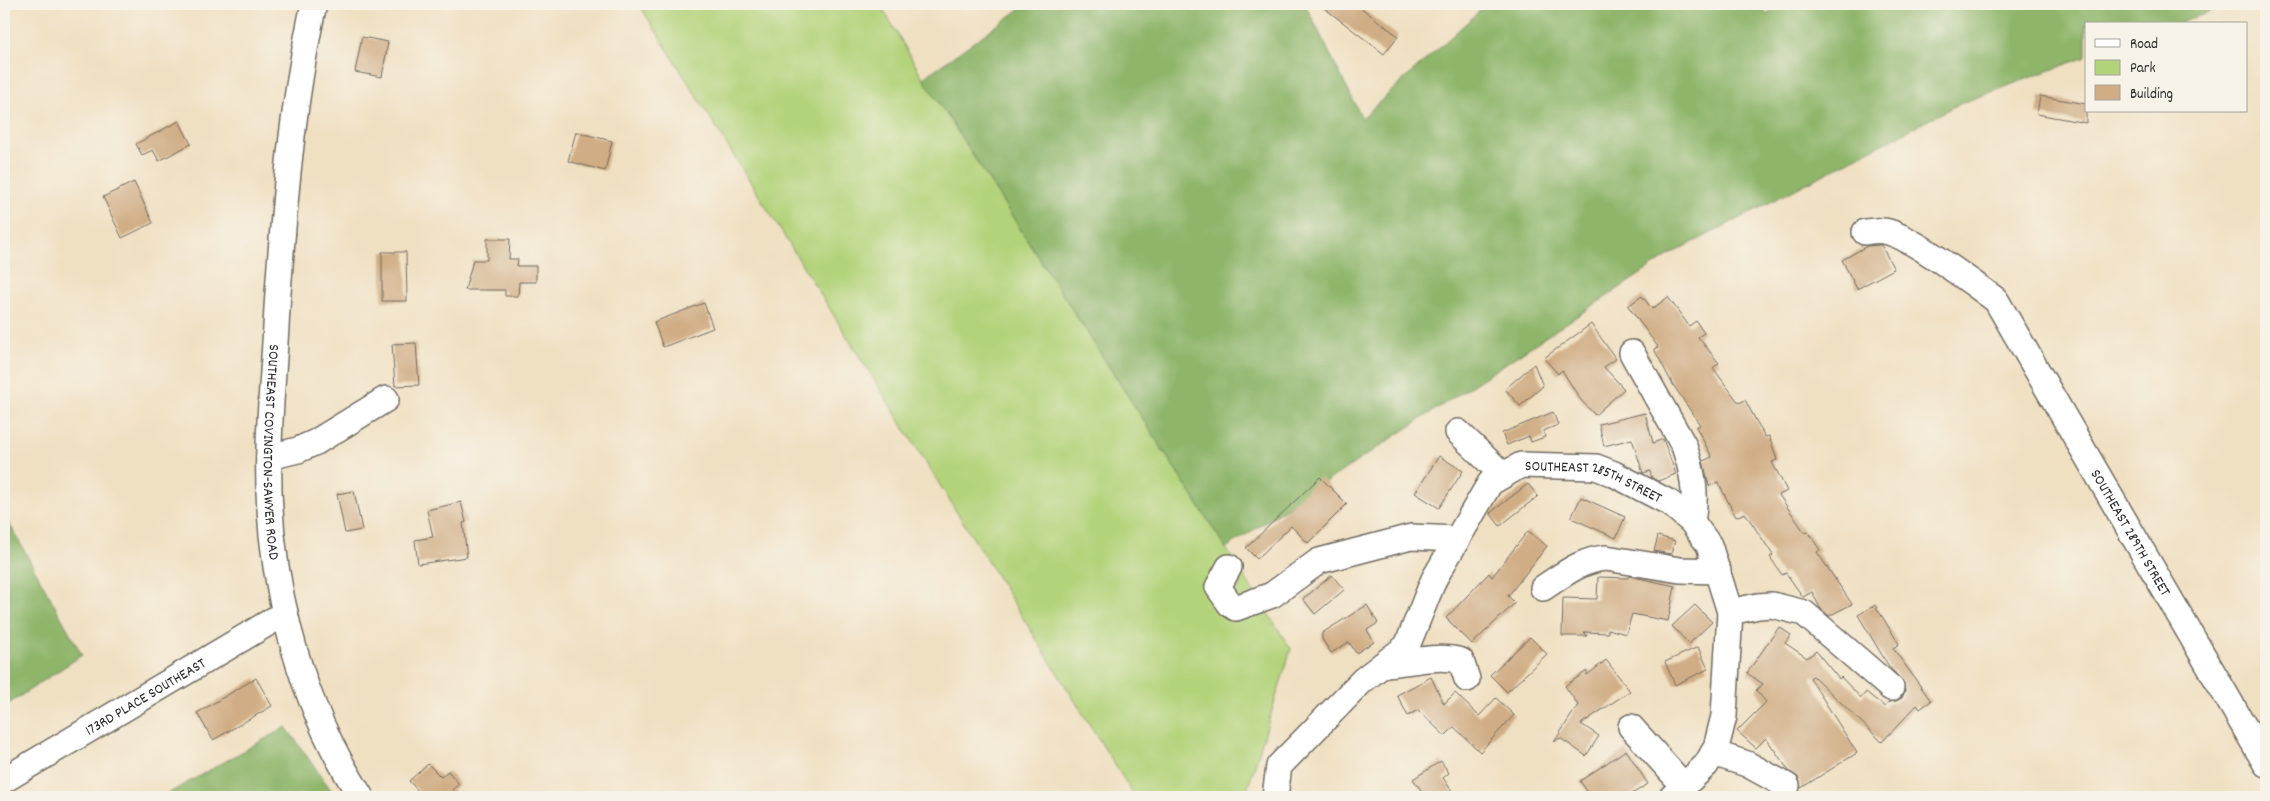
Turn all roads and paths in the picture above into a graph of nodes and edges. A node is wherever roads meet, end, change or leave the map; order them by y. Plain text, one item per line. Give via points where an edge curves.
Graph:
1 (314, 4) edge
2 (1865, 232) dead end
3 (1632, 353) dead end
4 (386, 399) dead end
5 (1458, 432) dead end
6 (269, 457) junction
7 (1503, 476) junction
8 (1692, 522) junction
9 (1457, 539) junction
10 (1229, 567) dead end
11 (1718, 571) junction
12 (1543, 588) dead end
13 (1730, 612) junction
14 (285, 613) junction
15 (1384, 664) junction
16 (1467, 679) dead end
17 (1891, 688) dead end
18 (1631, 727) dead end
19 (1713, 753) junction
20 (2266, 764) edge
21 (4, 780) edge
22 (1787, 786) dead end
23 (1678, 791) edge
24 (362, 797) edge
25 (1275, 797) edge

1 - 6 street, SOUTHEAST COVINGTON-SAWYER ROAD via 291,132 283,210
2 - 20 street, SOUTHEAST 289TH STREET via 1885,231 1901,237 1996,300
3 - 8 street via 1689,460 1695,488
4 - 6 street via 316,442
5 - 7 street
6 - 14 street, SOUTHEAST COVINGTON-SAWYER ROAD via 271,528
7 - 8 street, SOUTHEAST 285TH STREET via 1521,465 1596,467 1670,503
7 - 9 street, SOUTHEAST 285TH STREET via 1490,483
8 - 11 street, SOUTHEAST 285TH STREET via 1709,545
9 - 10 street via 1411,537 1319,561 1272,595 1236,608 1218,587
9 - 15 street, SOUTHEAST 285TH STREET via 1434,579 1407,646
11 - 12 street via 1680,570 1606,558 1577,565
11 - 13 street, SOUTHEAST 285TH STREET
13 - 17 street via 1772,605 1804,613
13 - 19 street, SOUTHEAST 285TH STREET via 1724,716
14 - 21 street, 173RD PLACE SOUTHEAST
14 - 24 street, SOUTHEAST COVINGTON-SAWYER ROAD via 329,742
15 - 16 street via 1453,659 1461,661
15 - 25 street, SOUTHEAST 285TH STREET via 1363,680 1279,766
18 - 23 street
19 - 22 street via 1747,764
19 - 23 street, SOUTHEAST 285TH STREET

